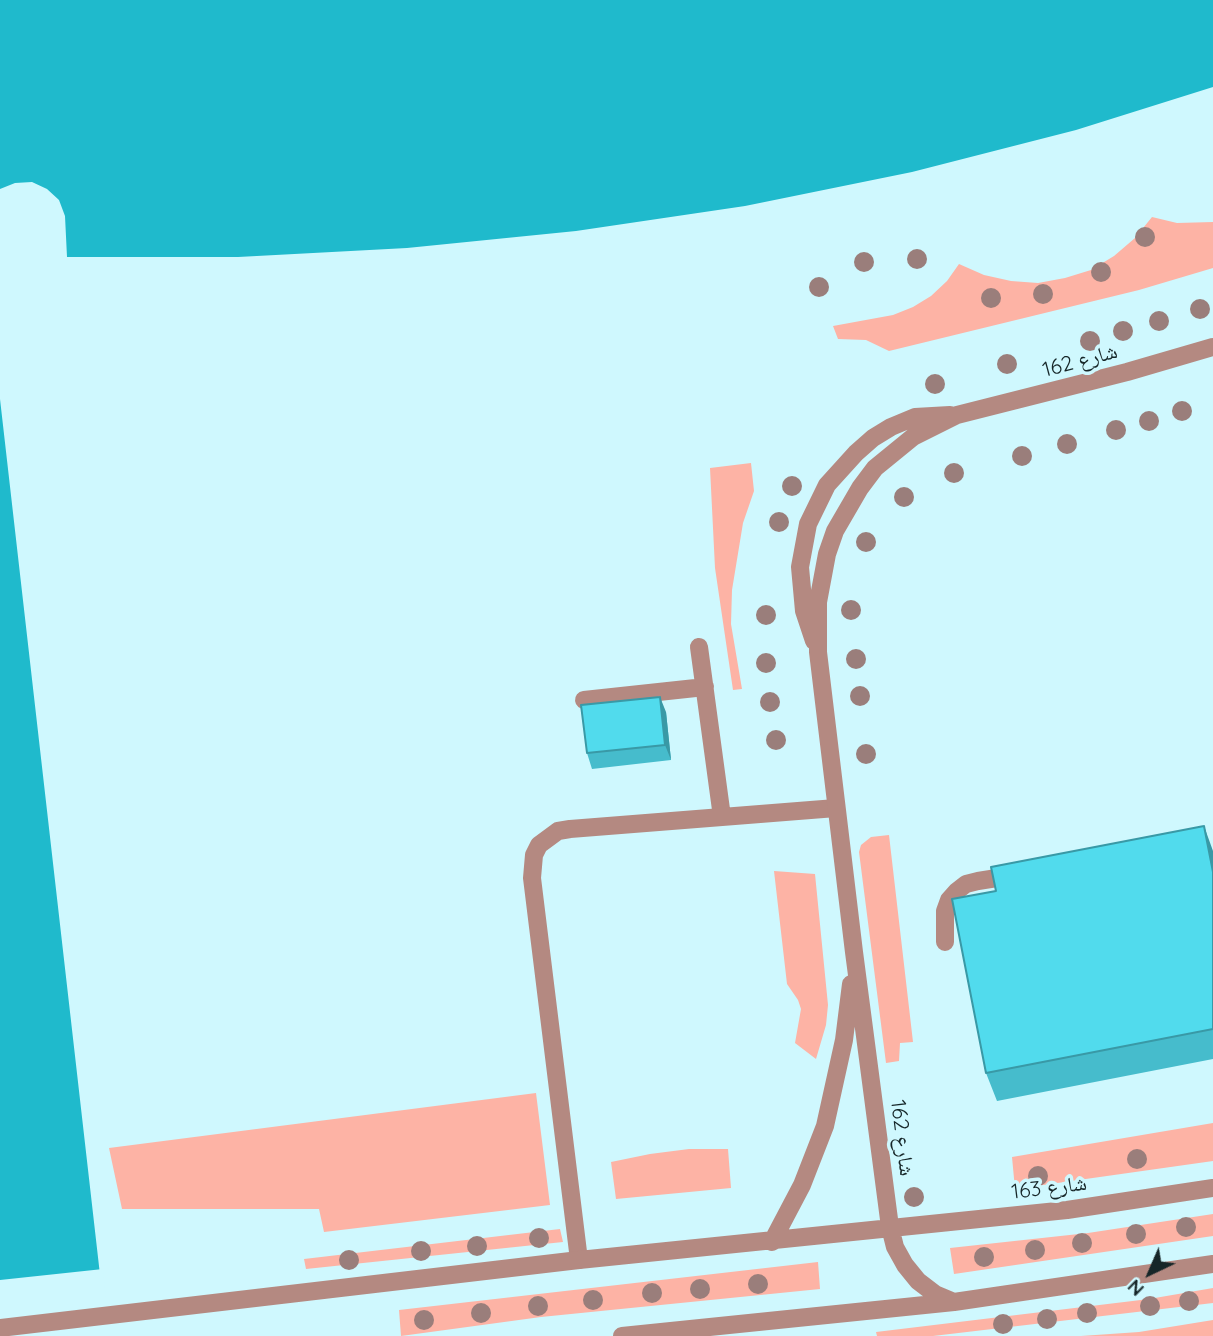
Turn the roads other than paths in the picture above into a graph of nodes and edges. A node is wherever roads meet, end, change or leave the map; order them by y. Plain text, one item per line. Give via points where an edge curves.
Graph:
1 (1213, 347) edge
2 (957, 415) junction
3 (699, 647) dead end
4 (818, 652) junction
5 (705, 687) junction
6 (584, 700) dead end
7 (836, 808) junction
8 (722, 817) junction
9 (1031, 873) edge
10 (945, 943) dead end
11 (854, 953) junction
12 (1213, 1188) edge
13 (890, 1227) junction
14 (772, 1242) junction
15 (579, 1260) junction
16 (1213, 1264) edge
17 (954, 1302) junction
18 (0, 1328) edge
19 (622, 1336) edge

1 - 2 street, شارع 162
2 - 4 street, شارع 162 via 893,452 875,468 847,509 821,578
2 - 4 street, شارع 162 via 915,417 891,427 856,453 827,485 808,524 800,567 804,611
3 - 5 street
4 - 7 street, شارع 162
5 - 6 street
5 - 8 street
7 - 8 street
7 - 11 street, شارع 162
8 - 15 street via 558,831 539,845 534,855 532,878
9 - 10 street via 978,881 957,891 945,911
11 - 13 street, شارع 162
11 - 14 street, شارع 162 via 844,1040 825,1126 802,1185
12 - 13 street, شارع 163 via 1067,1210
13 - 14 street, شارع 163
13 - 17 street, شارع 162 via 895,1247 918,1281
14 - 15 street, شارع 163
15 - 18 street, شارع 163
16 - 17 street
17 - 19 street

